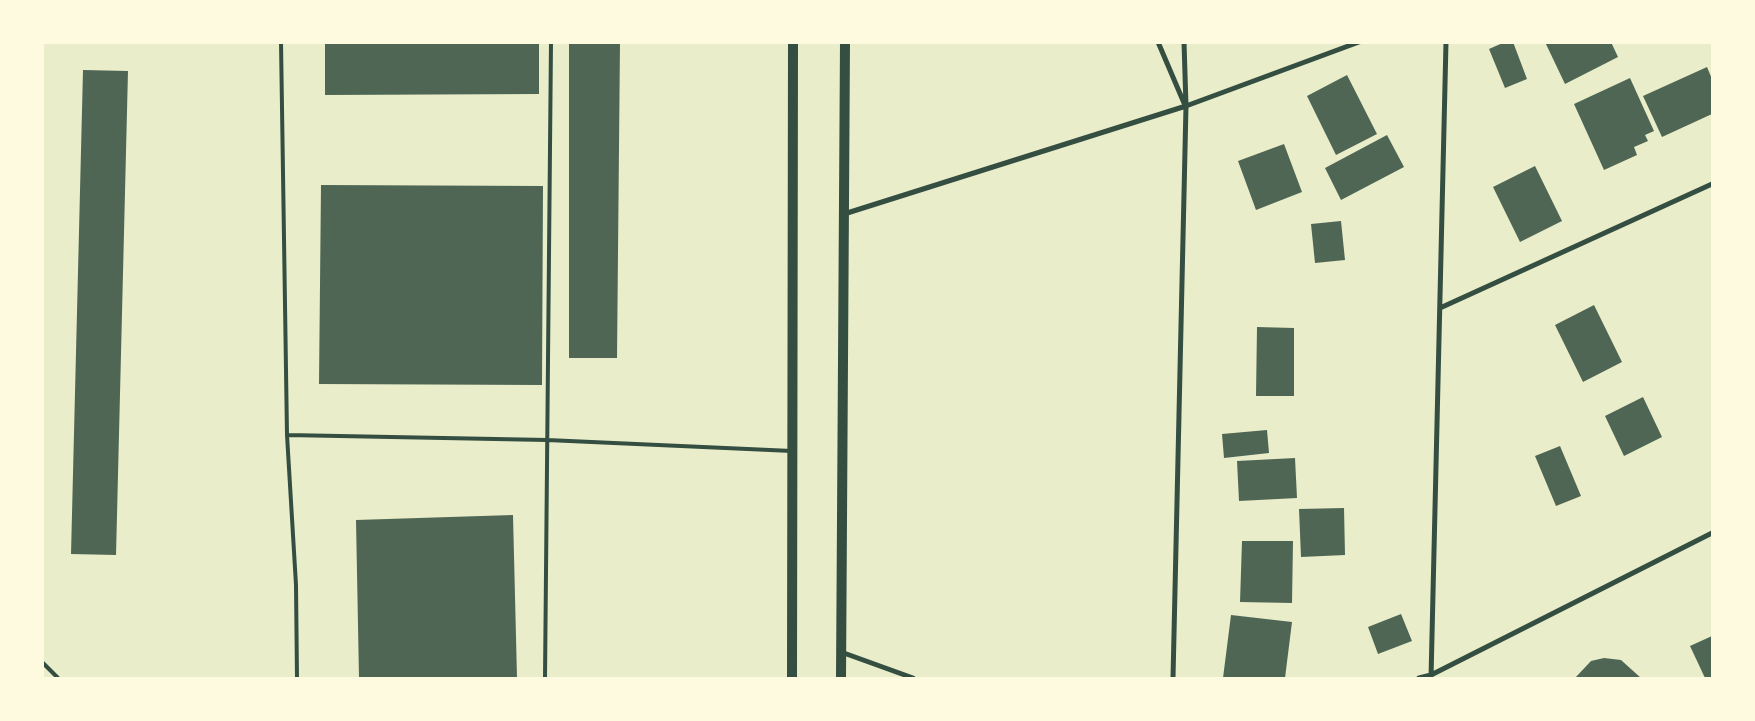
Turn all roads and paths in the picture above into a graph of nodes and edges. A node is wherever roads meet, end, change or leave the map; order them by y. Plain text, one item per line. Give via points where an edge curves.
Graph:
1 (282, 42) edge
2 (551, 42) edge
3 (793, 42) edge
4 (845, 42) edge
5 (1158, 42) edge
6 (1184, 42) edge
7 (1358, 42) edge
8 (1446, 42) edge
9 (1186, 106) junction
10 (1712, 184) edge
11 (844, 214) junction
12 (1440, 308) junction
13 (287, 434) junction
14 (547, 440) junction
15 (793, 451) junction
16 (1712, 532) edge
17 (841, 652) junction
18 (42, 662) edge
19 (1431, 677) edge
20 (58, 678) edge
21 (297, 678) edge
22 (545, 678) edge
23 (792, 678) edge
24 (841, 678) edge
25 (914, 678) edge
26 (1173, 678) edge
27 (1419, 678) edge

1 - 13 lane
2 - 14 lane
3 - 15 main road
4 - 11 main road
5 - 9 street
6 - 9 street
7 - 9 street
8 - 12 street
9 - 11 street
9 - 26 street
10 - 12 street
11 - 17 main road
12 - 19 street
13 - 14 lane
13 - 21 lane via 296,585
14 - 15 lane
14 - 22 lane
15 - 23 main road
16 - 19 street
17 - 24 main road
17 - 25 street
18 - 20 lane
19 - 27 street

